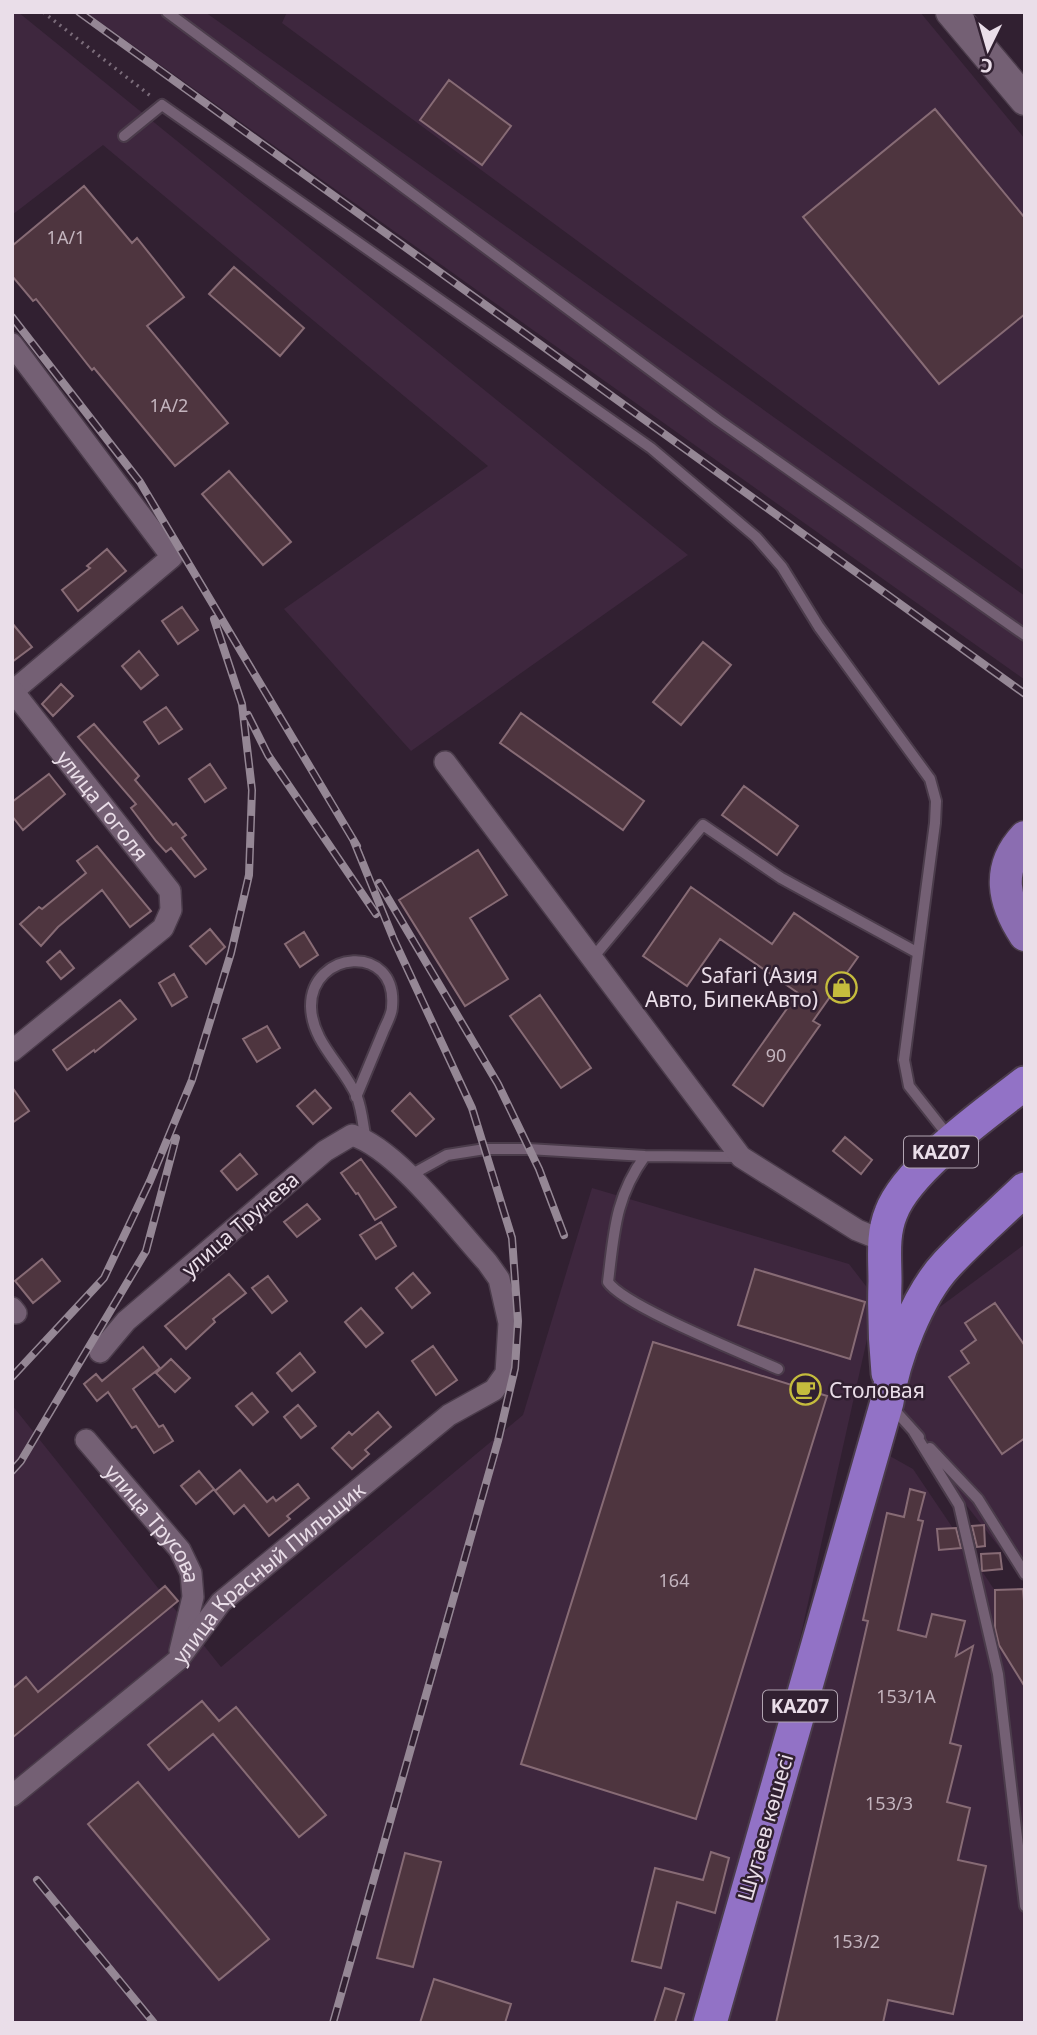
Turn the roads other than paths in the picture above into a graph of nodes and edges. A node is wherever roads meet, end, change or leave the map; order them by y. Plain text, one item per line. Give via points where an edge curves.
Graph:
1 (167, 12) edge
2 (951, 12) edge
3 (1025, 100) edge
4 (124, 136) dead end
5 (12, 345) edge
6 (1025, 635) edge
7 (12, 691) edge
8 (445, 762) dead end
9 (1025, 837) edge
10 (1025, 935) edge
11 (918, 953) junction
12 (591, 960) junction
13 (12, 1051) edge
14 (1025, 1083) edge
15 (356, 1097) junction
16 (366, 1140) junction
17 (952, 1140) junction
18 (645, 1156) junction
19 (741, 1157) junction
20 (409, 1176) junction
21 (1025, 1189) edge
22 (884, 1241) junction
23 (945, 1266) junction
24 (100, 1352) dead end
25 (778, 1369) dead end
26 (888, 1396) junction
27 (914, 1432) junction
28 (86, 1440) dead end
29 (1025, 1574) edge
30 (178, 1660) junction
31 (12, 1796) edge
32 (1025, 1906) edge
33 (710, 2023) edge

1 - 6 lane via 718,420
2 - 3 main road
4 - 11 lane via 162,105 651,448 756,537 782,567 819,627 930,779 935,823
5 - 7 street via 172,556
7 - 13 street, улица Гоголя via 170,891 171,910 163,928
8 - 12 street
9 - 10 main road via 1004,877 1009,904
11 - 12 lane via 780,878 703,825
11 - 17 lane via 904,1060 909,1086
12 - 19 street
14 - 17 highway, Шугаев көшесі / KAZ07
15 - 15 lane via 317,1035 311,1006 320,979 331,967 346,961 370,962 386,975 392,992 392,1009
15 - 16 lane
16 - 20 street
16 - 24 street, улица Трунева via 352,1135 326,1151 126,1321
17 - 22 highway, Шугаев көшесі / KAZ07 via 902,1191
18 - 19 lane
18 - 20 lane via 485,1149 447,1155
18 - 25 lane via 624,1189 608,1282 639,1304
19 - 22 street via 858,1230
20 - 30 street, улица Красный Пильщик via 499,1279 509,1323 506,1373 494,1390 449,1415 221,1602
21 - 23 highway, Шугаев көшесі / KAZ07
22 - 23 highway via 904,1266 926,1272
22 - 26 highway, Шугаев көшесі / KAZ07
23 - 26 highway, Шугаев көшесі / KAZ07 via 913,1317
26 - 27 lane
26 - 33 highway, Шугаев көшесі / KAZ07
27 - 29 lane via 978,1499
27 - 32 lane via 959,1505 998,1674
28 - 30 street, улица Трусова via 180,1550 191,1573 193,1597
30 - 31 street, улица Красный Пильщик

